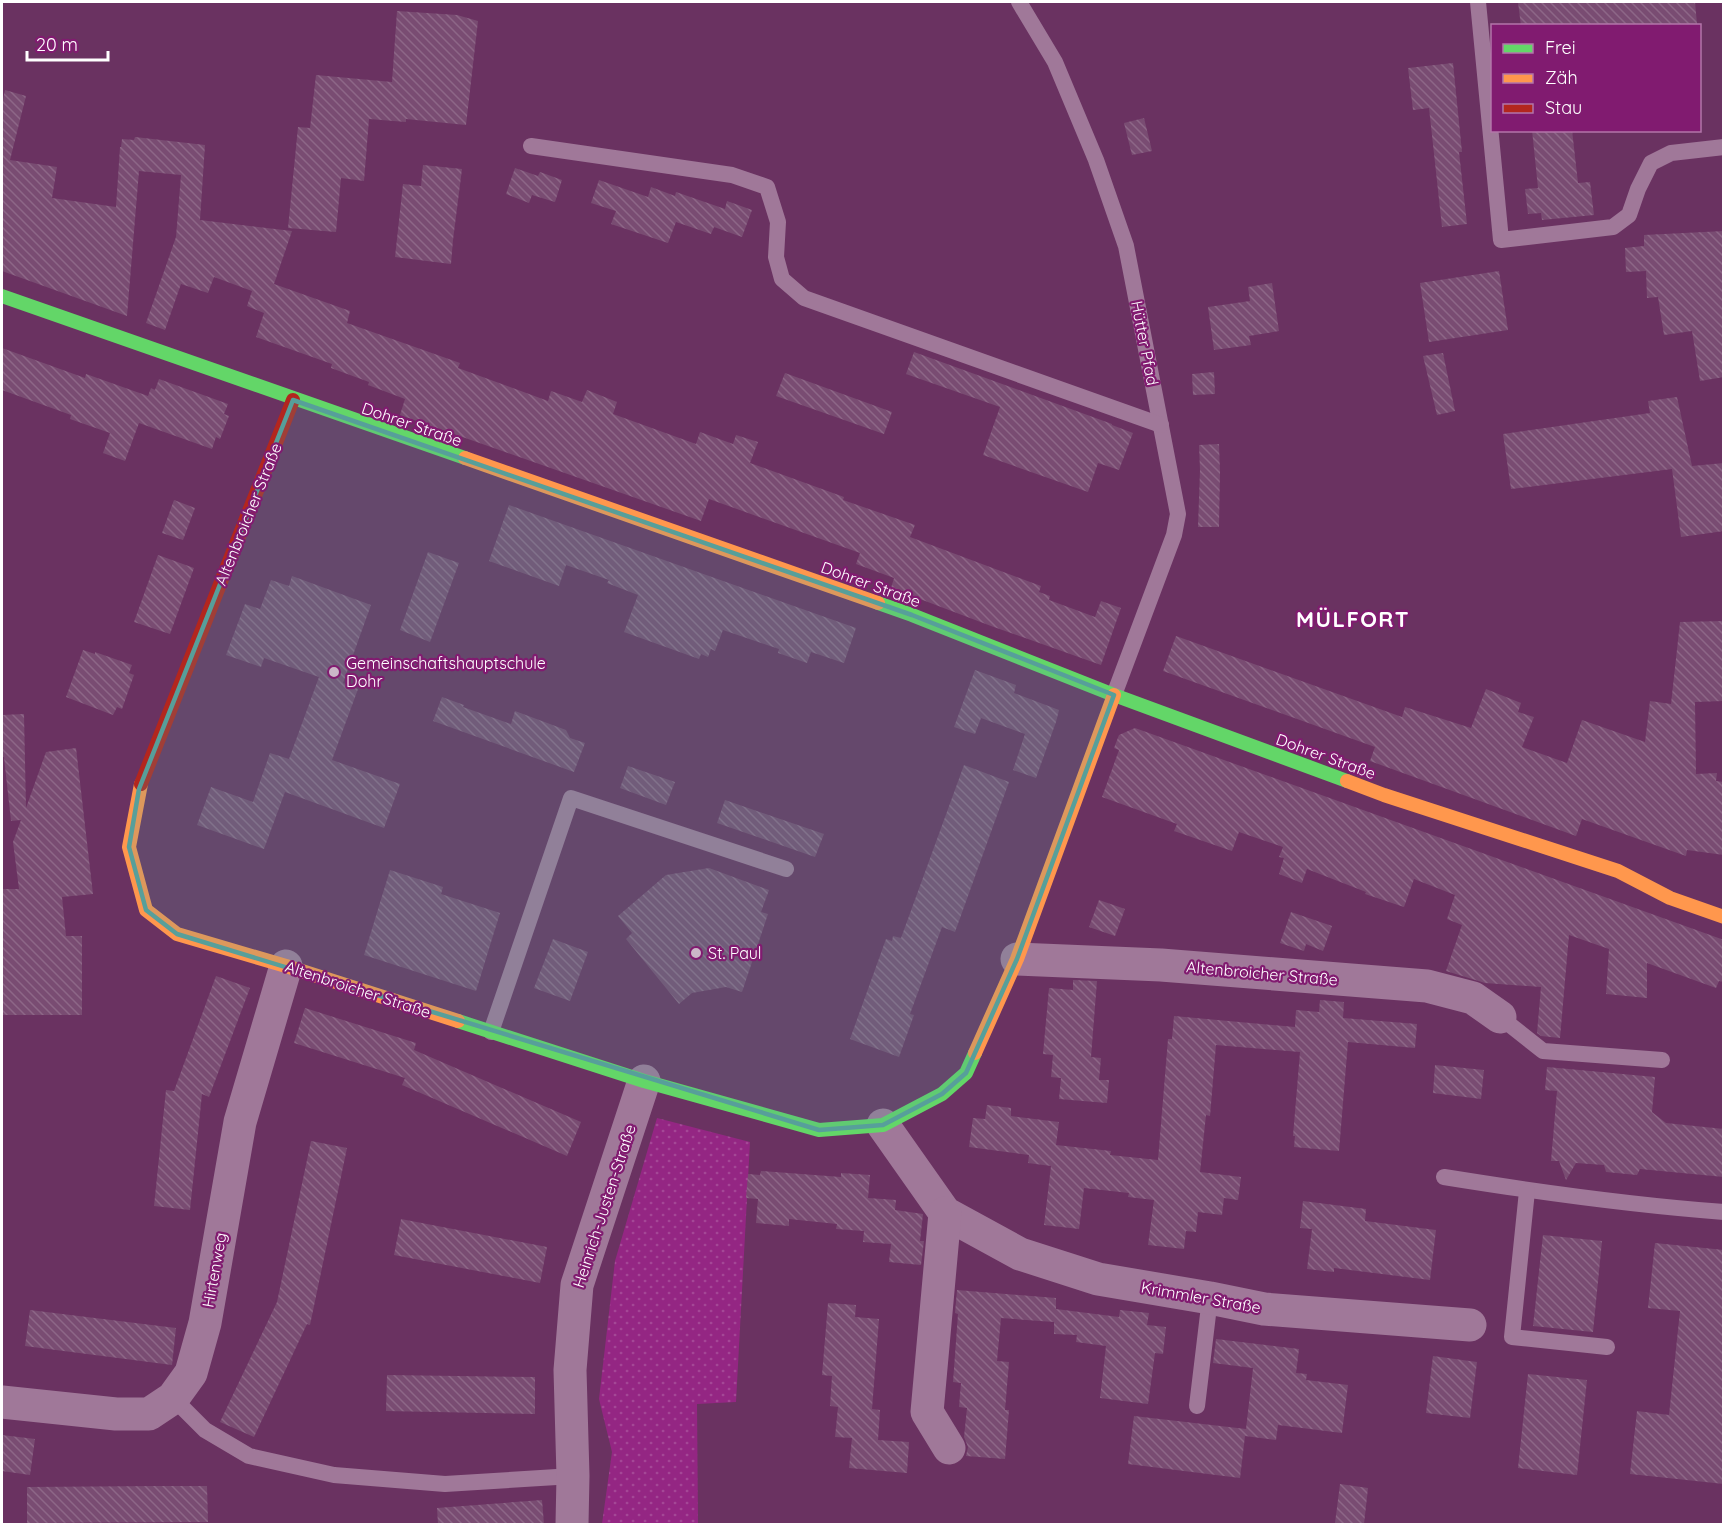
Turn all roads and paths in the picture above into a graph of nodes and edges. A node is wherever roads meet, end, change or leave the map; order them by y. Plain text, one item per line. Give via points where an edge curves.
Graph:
1 (1019, 2) edge
2 (1478, 2) edge
3 (531, 146) dead end
4 (1724, 147) edge
5 (2, 296) edge
6 (293, 400) junction
7 (1161, 425) junction
8 (1114, 695) junction
9 (786, 869) dead end
10 (1724, 917) edge
11 (1017, 959) junction
12 (286, 966) junction
13 (1500, 1017) joint
14 (491, 1032) junction
15 (1662, 1060) dead end
16 (644, 1081) junction
17 (883, 1125) junction
18 (1444, 1177) dead end
19 (1527, 1191) junction
20 (1724, 1212) edge
21 (945, 1213) junction
22 (1210, 1298) junction
23 (1470, 1325) dead end
24 (1607, 1347) dead end
25 (173, 1398) junction
26 (2, 1402) edge
27 (1197, 1406) dead end
28 (950, 1448) dead end
29 (573, 1476) junction
30 (572, 1524) edge

1 - 7 lane, Hütter Pfad via 1055,62 1126,246
2 - 4 lane via 1501,240 1613,227 1629,214 1652,163 1671,153
3 - 7 lane via 732,176 767,187 778,222 776,257 782,279 804,298
5 - 6 street, Dohrer Straße
6 - 8 street, Dohrer Straße via 912,615
6 - 12 street, Altenbroicher Straße via 139,789 129,847 146,910 177,934
7 - 8 lane, Hütter Pfad via 1178,514 1174,535
8 - 10 street, Dohrer Straße via 1384,795 1618,871 1670,898
8 - 11 street, Altenbroicher Straße
9 - 14 lane via 571,798
11 - 13 street, Altenbroicher Straße via 1161,965 1427,986 1473,998
11 - 17 street, Altenbroicher Straße via 966,1073 942,1094
12 - 14 street, Altenbroicher Straße
12 - 25 street, Hirtenweg via 240,1122 205,1323 191,1373
13 - 15 lane via 1543,1051
14 - 16 street, Altenbroicher Straße
16 - 17 street, Altenbroicher Straße via 819,1130
16 - 29 street, Heinrich-Justen-Straße via 577,1285 570,1370
17 - 21 street, Krimmler Straße
18 - 19 lane
19 - 20 lane
19 - 24 lane via 1512,1336
21 - 22 street, Krimmler Straße via 1020,1254 1098,1279
21 - 28 street via 927,1412
22 - 23 street, Krimmler Straße via 1264,1309
22 - 27 lane
25 - 26 street, Hirtenweg via 149,1414
25 - 29 lane via 205,1430 249,1456 334,1475 445,1484
29 - 30 street, Heinrich-Justen-Straße

